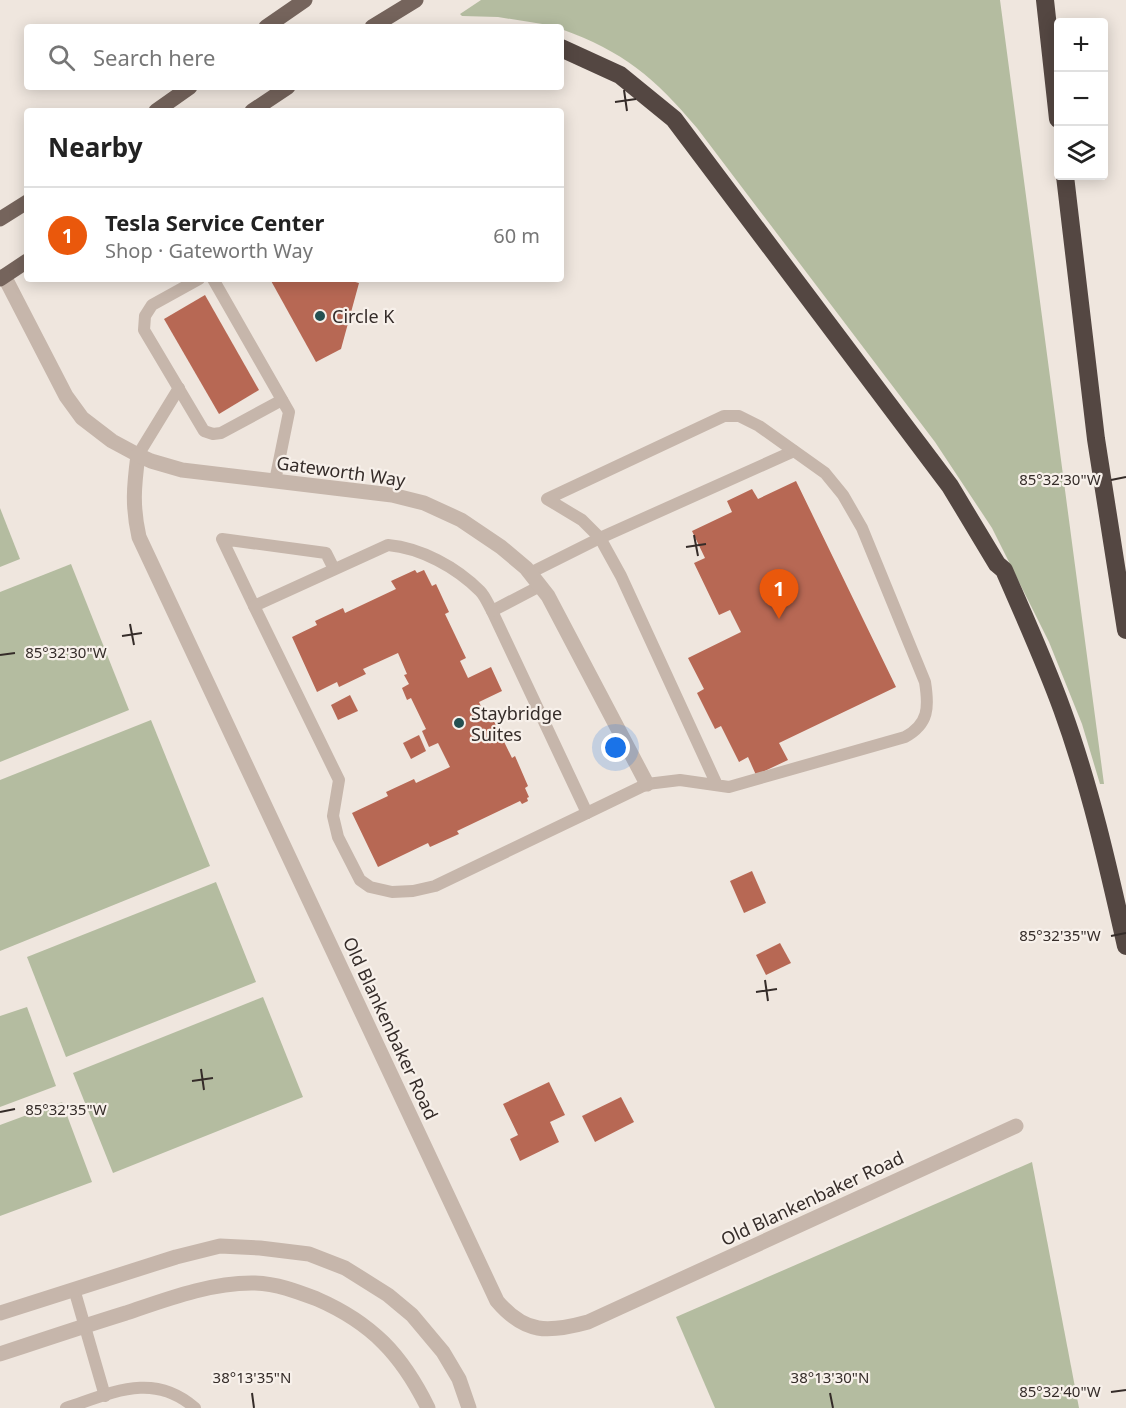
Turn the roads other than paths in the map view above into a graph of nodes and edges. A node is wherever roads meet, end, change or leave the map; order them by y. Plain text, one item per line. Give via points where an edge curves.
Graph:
1 (305, 0) edge
2 (416, 0) edge
3 (1045, 0) edge
4 (270, 24) edge
5 (377, 24) edge
6 (564, 49) edge
7 (1054, 76) edge
8 (186, 90) edge
9 (284, 90) edge
10 (160, 108) edge
11 (256, 108) edge
12 (1065, 180) edge
13 (24, 204) edge
14 (0, 219) edge
15 (24, 263) edge
16 (2, 278) edge
17 (194, 282) edge
18 (215, 282) edge
19 (178, 388) junction
20 (282, 400) junction
21 (795, 451) junction
22 (138, 455) junction
23 (275, 481) junction
24 (600, 538) junction
25 (334, 570) junction
26 (530, 573) junction
27 (540, 586) junction
28 (254, 606) junction
29 (492, 610) junction
30 (1126, 630) edge
31 (647, 784) junction
32 (717, 785) junction
33 (587, 813) junction
34 (1126, 946) edge
35 (1016, 1126) dead end
36 (74, 1290) junction
37 (0, 1313) edge
38 (84, 1326) junction
39 (0, 1354) edge
40 (105, 1396) junction
41 (66, 1408) edge
42 (195, 1408) edge
43 (428, 1408) edge
44 (469, 1408) edge

1 - 4 main road
2 - 5 main road
3 - 7 highway
6 - 34 highway via 620,75 674,119 950,486 1004,570 1044,663 1077,755
8 - 10 main road
9 - 11 main road
12 - 30 highway via 1096,439
13 - 14 main road
15 - 16 main road
16 - 22 street via 82,418
17 - 19 lane via 152,305 145,316 144,330
18 - 20 lane
19 - 20 lane via 204,431 213,434 222,433
19 - 22 lane
20 - 23 lane via 288,412
21 - 24 lane
21 - 24 lane via 739,416 724,416 547,499 582,520
21 - 32 lane via 825,473 862,528 925,682 926,715 917,730 905,737 729,787
22 - 23 street, Gateworth Way via 182,470
22 - 35 street, Old Blankenbaker Road via 134,511 139,537 497,1301 509,1315 525,1325 545,1329 588,1322
23 - 26 street, Gateworth Way via 392,495 424,503 461,520
24 - 26 lane
24 - 32 lane
25 - 28 lane
25 - 28 lane via 326,553 222,539
25 - 29 lane via 388,544 400,546 441,562 481,592
26 - 27 street, Gateworth Way
27 - 29 lane
27 - 31 street, Gateworth Way
28 - 33 lane via 339,780 333,816 338,837 360,880 370,887 392,892 435,886
29 - 33 lane
31 - 32 lane via 680,780
31 - 33 lane
36 - 37 street
36 - 38 lane
36 - 44 street via 220,1246 309,1254 345,1268 388,1295 412,1316 443,1352 459,1379
38 - 39 street
38 - 40 lane
38 - 43 street via 219,1287 254,1283 289,1288 337,1308 364,1325 389,1347 414,1379
40 - 41 lane
40 - 42 lane via 128,1388 160,1388 179,1395

